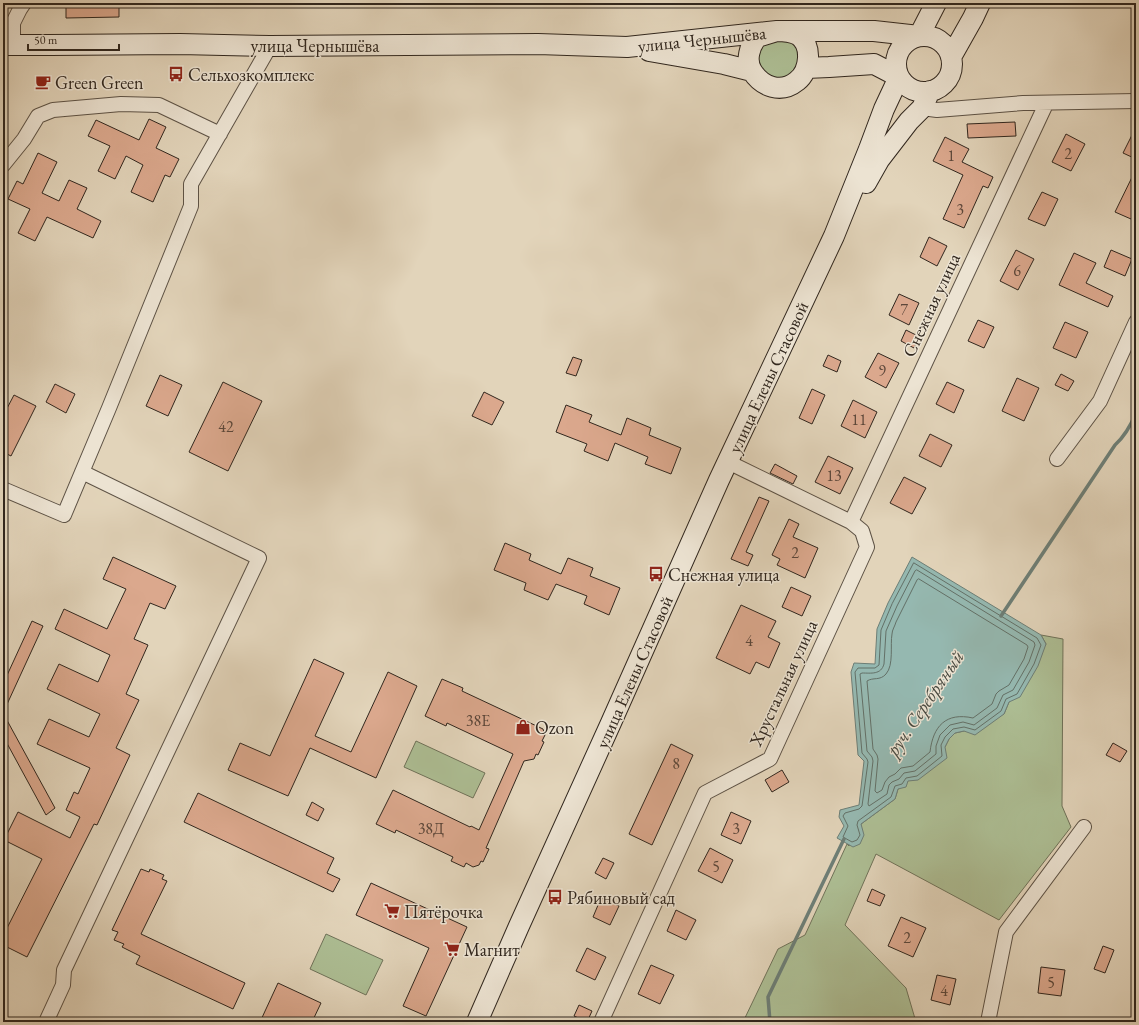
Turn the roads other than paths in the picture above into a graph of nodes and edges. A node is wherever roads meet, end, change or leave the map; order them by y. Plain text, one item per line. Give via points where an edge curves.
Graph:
1 (24, 3) edge
2 (936, 3) edge
3 (980, 3) edge
4 (777, 31) junction
5 (919, 36) junction
6 (8, 44) edge
7 (270, 46) junction
8 (627, 47) junction
9 (951, 57) junction
10 (806, 68) junction
11 (752, 72) junction
12 (899, 77) junction
13 (926, 100) junction
14 (1136, 101) edge
15 (1046, 104) junction
16 (220, 134) junction
17 (3, 165) edge
18 (834, 236) junction
19 (1136, 322) edge
20 (1057, 459) dead end
21 (728, 462) junction
22 (82, 472) junction
23 (3, 489) edge
24 (851, 522) junction
25 (1084, 827) dead end
26 (46, 1022) edge
27 (477, 1022) edge
28 (601, 1022) edge
29 (988, 1022) edge

1 - 6 street via 13,23
2 - 5 main road
3 - 9 main road
4 - 5 main road, улица Чернышёва via 874,31
4 - 8 main road, улица Чернышёва
4 - 10 main road, улица Чернышёва via 801,38 808,55
4 - 11 main road, улица Чернышёва via 757,36 748,58
5 - 9 main road via 936,38 943,42
5 - 12 main road via 910,39 899,52 896,60
6 - 7 main road, улица Чернышёва
7 - 8 main road, улица Чернышёва via 538,44
7 - 16 street
8 - 11 main road, улица Чернышёва via 724,64
9 - 13 main road via 952,66 946,82
10 - 11 main road, улица Чернышёва via 798,81 780,88 770,87 761,82
10 - 12 main road via 874,64
12 - 13 main road via 912,89 921,92
12 - 18 main road, улица Елены Стасовой
13 - 15 street via 937,110 1023,103
13 - 18 main road, улица Елены Стасовой via 879,160
14 - 15 street
15 - 24 street, Снежная улица
16 - 17 street via 159,105 120,104 53,110 38,116 24,140
16 - 22 street via 191,184 191,206
18 - 21 main road, улица Елены Стасовой
19 - 20 street via 1100,401
21 - 24 street
21 - 27 main road, улица Елены Стасовой
22 - 23 street via 64,515
22 - 26 street via 259,558 64,970 63,985
24 - 28 street, Хрустальная улица via 862,531 867,547 770,759 705,792
25 - 29 street via 1006,932

